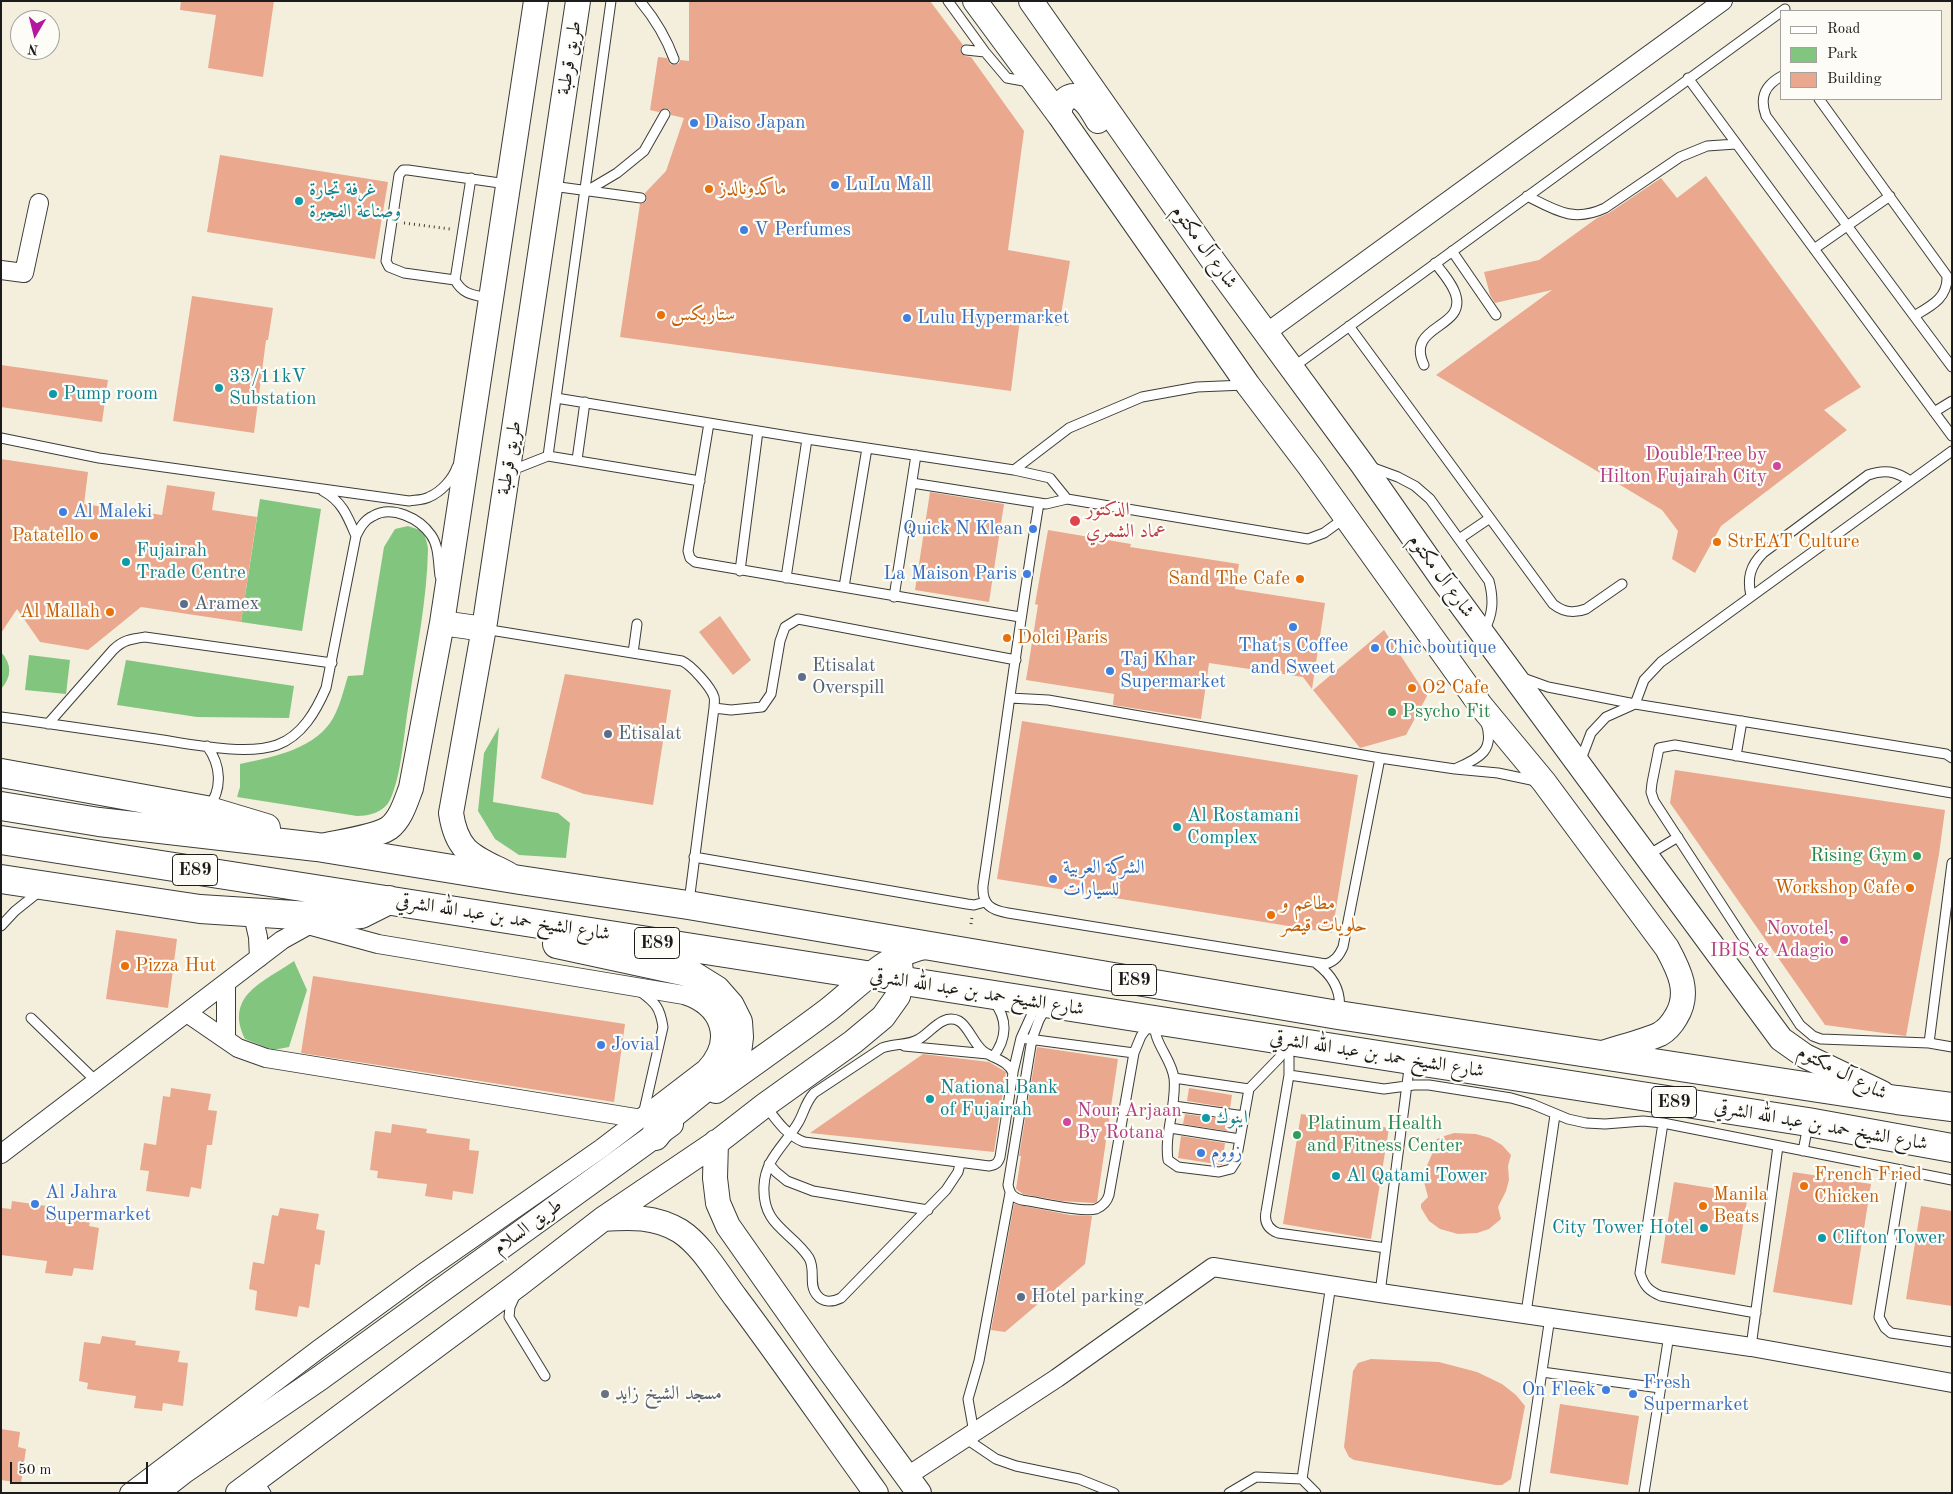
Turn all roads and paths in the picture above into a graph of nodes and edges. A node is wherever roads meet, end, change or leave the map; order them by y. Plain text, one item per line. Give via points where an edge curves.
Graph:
1 (536, 1) edge
2 (578, 1) edge
3 (611, 1) edge
4 (640, 1) edge
5 (948, 1) edge
6 (974, 1) edge
7 (1031, 1) edge
8 (1723, 1) edge
9 (1780, 12) edge
10 (966, 50) dead end
11 (985, 52) junction
12 (674, 59) dead end
13 (1780, 77) edge
14 (1688, 78) junction
15 (1035, 82) junction
16 (1820, 100) edge
17 (666, 114) dead end
18 (1060, 116) junction
19 (1736, 144) junction
20 (471, 178) junction
21 (508, 184) junction
22 (550, 186) junction
23 (585, 192) junction
24 (1527, 196) junction
25 (1890, 196) junction
26 (641, 198) dead end
27 (39, 203) dead end
28 (392, 221) junction
29 (1847, 226) junction
30 (463, 231) junction
31 (1814, 249) junction
32 (1452, 250) junction
33 (1214, 262) junction
34 (1435, 263) junction
35 (1, 270) edge
36 (455, 280) junction
37 (491, 298) junction
38 (1496, 315) dead end
39 (1914, 316) junction
40 (1349, 326) junction
41 (1266, 334) junction
42 (1424, 365) dead end
43 (1952, 367) edge
44 (1291, 368) junction
45 (1248, 385) junction
46 (556, 398) junction
47 (1952, 401) edge
48 (585, 402) junction
49 (1934, 412) junction
50 (473, 419) junction
51 (709, 423) junction
52 (758, 431) junction
53 (1952, 436) edge
54 (1, 438) edge
55 (807, 440) junction
56 (867, 448) junction
57 (1952, 451) edge
58 (916, 455) junction
59 (548, 456) junction
60 (577, 460) junction
61 (1362, 464) junction
62 (1014, 470) junction
63 (508, 472) junction
64 (700, 481) junction
65 (1910, 481) junction
66 (912, 483) junction
67 (318, 489) junction
68 (1067, 499) junction
69 (1039, 503) junction
70 (1346, 517) junction
71 (1490, 518) junction
72 (356, 536) junction
73 (1459, 539) junction
74 (740, 571) junction
75 (786, 578) junction
76 (1622, 584) dead end
77 (844, 587) junction
78 (1751, 596) junction
79 (894, 597) junction
80 (1020, 616) junction
81 (443, 618) junction
82 (638, 624) dead end
83 (484, 630) junction
84 (1483, 634) junction
85 (633, 653) junction
86 (1016, 660) junction
87 (332, 663) junction
88 (1511, 672) junction
89 (1010, 698) junction
90 (1635, 704) junction
91 (1481, 706) junction
92 (714, 708) junction
93 (1, 717) edge
94 (1742, 721) junction
95 (48, 724) junction
96 (207, 746) junction
97 (1736, 756) junction
98 (1380, 758) junction
99 (1952, 758) edge
100 (1579, 763) junction
101 (1455, 769) junction
102 (1, 773) edge
103 (1544, 782) junction
104 (1952, 793) edge
105 (1, 806) edge
106 (206, 810) junction
107 (1678, 837) junction
108 (1, 840) edge
109 (317, 847) junction
110 (1646, 856) junction
111 (694, 857) junction
112 (1952, 863) edge
113 (1, 878) edge
114 (520, 880) junction
115 (49, 886) junction
116 (389, 900) junction
117 (985, 902) junction
118 (1681, 902) junction
119 (688, 905) junction
120 (446, 908) junction
121 (1640, 910) junction
122 (252, 911) junction
123 (507, 918) junction
124 (317, 921) junction
125 (1, 926) edge
126 (836, 930) junction
127 (873, 936) junction
128 (930, 946) junction
129 (259, 958) junction
130 (1317, 964) junction
131 (899, 969) junction
132 (868, 976) junction
133 (226, 983) junction
134 (637, 988) junction
135 (944, 988) junction
136 (986, 995) junction
137 (1231, 996) junction
138 (1043, 1003) junction
139 (186, 1013) junction
140 (1338, 1014) junction
141 (31, 1018) dead end
142 (1153, 1020) junction
143 (1021, 1038) junction
144 (1032, 1039) junction
145 (226, 1040) junction
146 (1286, 1040) junction
147 (1929, 1043) junction
148 (889, 1045) junction
149 (1952, 1047) edge
150 (1134, 1053) junction
151 (1597, 1054) junction
152 (991, 1055) junction
153 (1013, 1072) junction
154 (1408, 1073) junction
155 (1289, 1075) junction
156 (1174, 1078) junction
157 (97, 1082) junction
158 (1249, 1089) junction
159 (1897, 1100) junction
160 (765, 1105) junction
161 (1174, 1106) junction
162 (1952, 1106) edge
163 (1555, 1115) junction
164 (1244, 1116) junction
165 (1808, 1122) junction
166 (1663, 1123) junction
167 (648, 1127) junction
168 (1170, 1128) junction
169 (789, 1135) junction
170 (1240, 1138) junction
171 (716, 1142) junction
172 (1778, 1146) junction
173 (1952, 1148) edge
174 (4, 1151) edge
175 (1803, 1151) junction
176 (769, 1164) junction
177 (960, 1164) junction
178 (1902, 1170) junction
179 (1952, 1180) edge
180 (1010, 1193) junction
181 (928, 1210) junction
182 (602, 1219) junction
183 (1386, 1248) junction
184 (519, 1284) junction
185 (1331, 1284) junction
186 (1380, 1293) junction
187 (1526, 1313) junction
188 (1756, 1313) junction
189 (1550, 1317) junction
190 (1669, 1335) junction
191 (1952, 1342) edge
192 (1750, 1347) junction
193 (319, 1350) junction
194 (820, 1357) junction
195 (788, 1368) junction
196 (1542, 1372) junction
197 (545, 1376) dead end
198 (320, 1378) junction
199 (1952, 1383) edge
200 (1660, 1388) junction
201 (969, 1435) junction
202 (1302, 1479) junction
203 (913, 1485) edge
204 (254, 1488) edge
205 (129, 1493) edge
206 (156, 1493) edge
207 (876, 1493) edge
208 (1114, 1493) edge
209 (1229, 1493) edge
210 (1316, 1493) edge
211 (1524, 1493) edge
212 (1644, 1493) edge

1 - 21 main road
2 - 22 main road, طريق قرطبة
3 - 23 lane
4 - 12 lane via 654,18
5 - 11 lane
6 - 15 main road
7 - 33 main road, شارع آل مكتوم
8 - 41 street
9 - 14 lane
10 - 11 lane
11 - 15 lane via 1007,78
13 - 29 lane via 1773,80 1762,97 1766,116
14 - 19 lane
14 - 24 lane
15 - 18 main road
16 - 25 lane
17 - 23 lane via 644,151 617,173
18 - 33 main road via 1061,103 1066,98 1079,97 1084,101 1163,215 1187,241
18 - 45 main road
19 - 24 lane via 1707,146 1686,154 1595,213 1572,216
19 - 31 lane
20 - 21 lane
20 - 28 lane via 403,170 399,175
20 - 30 lane
21 - 37 main road
22 - 23 lane
22 - 63 main road, طريق قرطبة
23 - 26 lane
23 - 46 lane
24 - 32 lane
25 - 29 lane
25 - 39 lane via 1947,276 1943,295
27 - 35 street via 24,273
28 - 30 path
28 - 36 lane via 386,260 389,267 404,273
29 - 31 lane
29 - 39 lane
30 - 36 lane
31 - 49 lane
32 - 34 lane
32 - 38 lane
33 - 41 main road, شارع آل مكتوم
34 - 40 lane
34 - 42 lane via 1456,293 1457,306 1450,317 1421,342 1420,356
36 - 37 lane via 468,294
37 - 50 main road
39 - 43 lane
40 - 44 lane
40 - 71 lane
41 - 44 main road, شارع آل مكتوم
44 - 61 main road, شارع آل مكتوم
45 - 62 lane via 1197,387 1142,398 1069,428
45 - 70 main road
46 - 48 lane
46 - 59 lane
47 - 49 lane
48 - 51 lane
48 - 60 lane
49 - 53 lane
50 - 67 lane via 455,472 444,487 429,498 409,501
50 - 81 main road
51 - 52 lane
51 - 64 lane
52 - 55 lane
52 - 74 lane
54 - 67 lane via 99,458
55 - 56 lane
55 - 75 lane
56 - 58 lane
56 - 77 lane
57 - 65 lane
58 - 62 lane
58 - 66 lane
59 - 60 lane
59 - 63 lane
60 - 64 lane
61 - 73 lane via 1415,486 1430,499
61 - 84 main road, شارع آل مكتوم
62 - 68 lane via 1050,478
63 - 83 main road, طريق قرطبة
64 - 74 lane via 688,551 690,558 695,562
65 - 78 lane
65 - 78 lane via 1885,471 1868,475 1763,552 1750,572
66 - 69 lane
66 - 79 lane
67 - 72 lane via 330,495 344,509
68 - 69 lane
68 - 70 lane via 1308,539 1324,533
69 - 80 lane
70 - 91 main road
71 - 73 lane
71 - 76 lane via 1553,604 1565,612 1586,609
72 - 81 lane via 368,519 386,512 402,514 417,521 431,535 437,549
72 - 87 lane
73 - 84 lane via 1491,588 1493,609
74 - 75 lane
75 - 77 lane
77 - 79 lane
78 - 90 lane via 1652,670 1644,680
79 - 80 lane
80 - 86 lane
81 - 83 main road
81 - 109 main road via 411,788 404,807 389,828
82 - 85 lane
83 - 85 lane
83 - 114 main road, طريق قرطبة via 451,813 459,842 470,854
84 - 88 main road, شارع آل مكتوم
85 - 92 lane via 688,664 710,689
86 - 89 lane
86 - 92 lane via 798,619 785,627 771,694 762,707
87 - 95 lane via 145,638 128,639 113,650
87 - 96 lane via 318,707 301,730 280,744 265,749
88 - 90 lane via 1548,687
88 - 100 main road, شارع آل مكتوم
89 - 98 lane via 1048,700
89 - 117 lane via 983,886
90 - 94 lane
90 - 100 lane via 1606,717 1591,733
91 - 101 lane via 1489,732 1487,749 1480,757
91 - 103 main road
92 - 111 lane
93 - 95 lane
94 - 97 lane
94 - 99 lane via 1946,754
95 - 96 lane
96 - 106 lane via 216,762 219,781 215,798
97 - 104 lane
97 - 107 lane via 1675,746 1659,748 1651,792
98 - 101 lane
98 - 130 lane via 1343,947 1334,961
100 - 110 main road, شارع آل مكتوم
101 - 103 lane
102 - 106 highway
103 - 121 main road
105 - 109 highway, شارع الشيخ حمد بن عبد الله الشرقي / E89 via 99,822
106 - 109 highway
107 - 110 lane
107 - 147 lane via 1806,1031 1830,1040
108 - 116 highway, شارع الشيخ حمد بن عبد الله الشرقي / E89
109 - 114 highway, شارع الشيخ حمد بن عبد الله الشرقي / E89
110 - 118 main road, شارع آل مكتوم
111 - 117 lane via 966,904
111 - 119 lane
112 - 147 lane
113 - 115 highway
114 - 119 highway, شارع الشيخ حمد بن عبد الله الشرقي / E89
115 - 122 highway via 200,909
115 - 125 lane
116 - 120 highway, شارع الشيخ حمد بن عبد الله الشرقي / E89
116 - 124 highway via 361,914
117 - 130 lane via 996,911
118 - 121 main road via 1669,919 1655,918
118 - 159 main road, شارع آل مكتوم via 1782,1039 1805,1056
119 - 126 highway, شارع الشيخ حمد بن عبد الله الشرقي / E89
120 - 123 highway, شارع الشيخ حمد بن عبد الله الشرقي / E89
120 - 167 highway via 531,938 686,972 706,982 725,998 738,1022 739,1037 737,1053 728,1069 672,1114
121 - 151 main road via 1678,967 1682,1004 1674,1020 1659,1034
122 - 124 highway
122 - 129 street
123 - 126 highway via 594,919 838,958 846,954 849,945
123 - 132 highway, شارع الشيخ حمد بن عبد الله الشرقي / E89
124 - 129 street via 282,940
124 - 134 street via 378,944
126 - 127 highway, شارع الشيخ حمد بن عبد الله الشرقي / E89
127 - 128 highway, شارع الشيخ حمد بن عبد الله الشرقي / E89
127 - 131 main road via 889,947
128 - 131 main road via 912,950
128 - 137 highway, شارع الشيخ حمد بن عبد الله الشرقي / E89
129 - 133 street
130 - 140 lane via 1334,980 1340,1003
131 - 132 highway, شارع الشيخ حمد بن عبد الله الشرقي / E89
131 - 135 highway, شارع الشيخ حمد بن عبد الله الشرقي / E89
131 - 160 main road, طريق السلام via 898,996 874,1026
132 - 167 main road, طريق السلام via 828,1010
133 - 139 street
133 - 145 street
134 - 167 lane via 655,1003 661,1013 663,1027
134 - 167 street via 697,1000 714,1015 720,1033 718,1050 709,1065
135 - 136 highway, شارع الشيخ حمد بن عبد الله الشرقي / E89
135 - 137 highway via 929,978 931,967 936,962 1180,998 1210,1000
136 - 138 highway, شارع الشيخ حمد بن عبد الله الشرقي / E89
136 - 152 lane via 998,1007 1004,1023 1002,1041
137 - 140 highway, شارع الشيخ حمد بن عبد الله الشرقي / E89
138 - 142 highway, شارع الشيخ حمد بن عبد الله الشرقي / E89
138 - 143 lane
138 - 144 lane
139 - 145 street
139 - 157 street
140 - 151 highway, شارع الشيخ حمد بن عبد الله الشرقي / E89
141 - 157 lane
142 - 146 highway, شارع الشيخ حمد بن عبد الله الشرقي / E89
142 - 150 lane
142 - 156 lane
143 - 144 lane
143 - 153 lane
144 - 150 lane
144 - 180 lane via 1008,1185
145 - 167 street via 266,1058 597,1113
146 - 154 highway, شارع الشيخ حمد بن عبد الله الشرقي / E89
146 - 155 lane
146 - 158 lane via 1280,1057
147 - 149 lane
148 - 152 lane
148 - 152 lane via 917,1041 949,1019 963,1024 977,1045
148 - 169 lane via 814,1093
150 - 180 lane via 1107,1202 1087,1210 1022,1200
151 - 159 highway, شارع الشيخ حمد بن عبد الله الشرقي / E89
152 - 153 lane
153 - 177 lane via 998,1162 994,1166
154 - 155 lane via 1384,1089
154 - 163 lane via 1429,1085 1511,1098
154 - 165 highway, شارع الشيخ حمد بن عبد الله الشرقي / E89
154 - 183 lane
155 - 183 lane via 1265,1218 1268,1228 1278,1233
156 - 158 lane
156 - 161 lane
157 - 174 street
158 - 164 lane
159 - 162 highway, شارع الشيخ حمد بن عبد الله الشرقي / E89
160 - 169 lane
160 - 171 main road, طريق السلام
161 - 164 lane
161 - 168 lane
163 - 166 lane via 1586,1123
163 - 187 lane
164 - 170 lane
165 - 173 highway, شارع الشيخ حمد بن عبد الله الشرقي / E89
165 - 175 lane
166 - 172 lane
166 - 188 lane via 1640,1273 1643,1283 1650,1292 1661,1296
167 - 193 street via 423,1273
167 - 198 main road, طريق السلام
168 - 170 lane
168 - 170 lane via 1168,1160 1187,1168 1219,1172 1231,1169 1236,1161
169 - 176 lane
169 - 177 lane via 804,1142
171 - 182 main road, طريق السلام
171 - 194 main road via 718,1203 728,1226
172 - 175 lane
172 - 188 lane
175 - 178 lane
176 - 181 lane via 787,1181 813,1192
176 - 181 lane via 764,1188 767,1210 772,1220 809,1258 813,1289 825,1301 841,1298
177 - 181 lane via 954,1179
178 - 179 lane
178 - 191 lane via 1879,1317 1891,1333
180 - 201 lane via 979,1361 968,1399
182 - 184 main road, طريق السلام
182 - 195 main road via 645,1218 664,1222 681,1232 699,1249
183 - 186 lane
184 - 197 lane via 509,1317
184 - 204 main road, طريق السلام
185 - 186 street
185 - 201 street via 1214,1267 1057,1378
185 - 202 lane
186 - 187 street
187 - 189 street
188 - 192 lane
189 - 190 street
189 - 196 lane
190 - 192 street
190 - 200 lane
192 - 199 street
193 - 198 street
193 - 205 street
194 - 195 main road via 807,1347 792,1347 787,1356
194 - 203 main road
195 - 207 main road
196 - 200 lane
196 - 211 lane
198 - 206 main road, طريق السلام
200 - 212 lane
201 - 203 street
201 - 208 lane via 996,1459 1079,1480
202 - 209 lane via 1256,1477
202 - 210 lane

